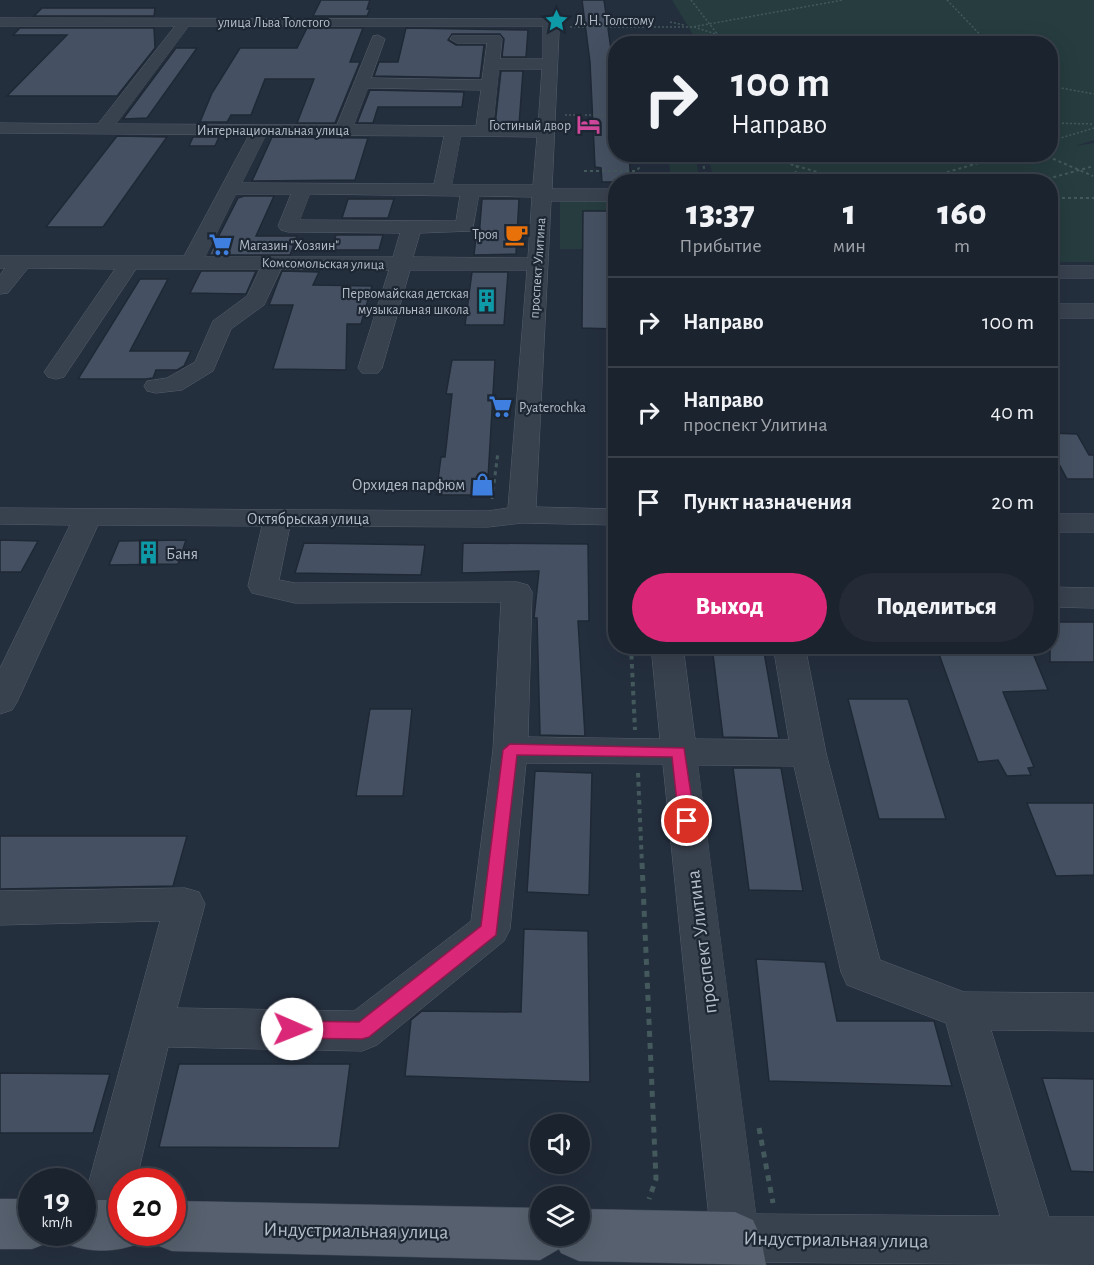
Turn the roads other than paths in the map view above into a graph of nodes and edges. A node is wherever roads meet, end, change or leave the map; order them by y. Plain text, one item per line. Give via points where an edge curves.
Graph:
1 (152, 4) dead end
2 (39, 5) dead end
3 (245, 5) dead end
4 (340, 5) dead end
5 (0, 22) edge
6 (20, 22) junction
7 (138, 22) junction
8 (186, 22) junction
9 (231, 22) junction
10 (279, 22) junction
11 (334, 22) junction
12 (498, 22) junction
13 (554, 25) joint
14 (149, 39) dead end
15 (172, 39) junction
16 (193, 39) dead end
17 (270, 39) dead end
18 (378, 39) dead end
19 (436, 39) dead end
20 (495, 39) junction
21 (492, 64) junction
22 (550, 64) junction
23 (362, 84) junction
24 (490, 85) junction
25 (546, 123) junction
26 (0, 128) edge
27 (103, 129) junction
28 (260, 130) junction
29 (344, 130) junction
30 (454, 131) junction
31 (484, 132) junction
32 (230, 188) junction
33 (303, 189) junction
34 (442, 190) junction
35 (470, 190) junction
36 (542, 193) junction
37 (608, 195) edge
38 (316, 226) junction
39 (412, 227) junction
40 (192, 261) junction
41 (0, 262) edge
42 (22, 262) junction
43 (130, 262) junction
44 (274, 263) junction
45 (302, 264) junction
46 (400, 264) junction
47 (537, 264) junction
48 (1058, 272) edge
49 (1094, 272) edge
50 (0, 288) edge
51 (1058, 307) edge
52 (1094, 311) edge
53 (370, 368) dead end
54 (56, 372) dead end
55 (156, 386) dead end
56 (522, 515) junction
57 (0, 516) edge
58 (88, 517) junction
59 (608, 517) edge
60 (278, 518) junction
61 (1058, 523) edge
62 (1094, 523) edge
63 (1058, 597) edge
64 (1094, 598) edge
65 (668, 654) edge
66 (790, 654) edge
67 (0, 702) edge
68 (510, 750) junction
69 (679, 752) junction
70 (809, 753) junction
71 (0, 908) edge
72 (964, 1011) junction
73 (1094, 1012) edge
74 (151, 1027) junction
75 (0, 1224) edge
76 (18, 1224) edge
77 (102, 1225) edge
78 (186, 1226) edge
79 (530, 1234) edge
80 (590, 1234) edge
81 (1032, 1242) junction
82 (1094, 1242) edge
83 (738, 1251) edge

1 - 7 street
2 - 6 street
3 - 9 street
4 - 11 street
5 - 6 street, улица Льва Толстого
6 - 7 street, улица Льва Толстого
7 - 8 street, улица Льва Толстого
8 - 9 street, улица Льва Толстого
8 - 15 street
9 - 10 street, улица Льва Толстого
10 - 11 street, улица Льва Толстого
10 - 17 street
11 - 12 street, улица Льва Толстого
12 - 13 street, улица Льва Толстого
12 - 20 street
13 - 22 street, проспект Улитина
14 - 15 street
15 - 16 street
15 - 27 street
18 - 23 street
19 - 20 street
20 - 21 street
21 - 22 street
21 - 24 street
22 - 25 street, проспект Улитина
23 - 24 street
23 - 29 street
24 - 31 street
25 - 31 street, Интернациональная улица
25 - 36 street, проспект Улитина
26 - 27 street, Интернациональная улица
27 - 28 street, Интернациональная улица
28 - 29 street, Интернациональная улица
28 - 32 street
29 - 30 street, Интернациональная улица
30 - 31 street, Интернациональная улица
30 - 34 street
32 - 33 street
32 - 40 street
33 - 34 street
33 - 38 street via 288,226
34 - 35 street
35 - 36 street
35 - 39 street via 465,227
36 - 37 street
36 - 47 street, проспект Улитина
38 - 39 street
38 - 45 street
39 - 46 street
40 - 43 street, Комсомольская улица
40 - 44 street, Комсомольская улица
41 - 42 street, Комсомольская улица
42 - 43 street, Комсомольская улица
42 - 50 street
43 - 54 street
44 - 45 street, Комсомольская улица
44 - 55 street via 256,300 221,326 205,366 173,385
45 - 46 street, Комсомольская улица
46 - 47 street, Комсомольская улица
46 - 53 street
47 - 56 street, проспект Улитина
48 - 49 street
51 - 52 street
56 - 59 street, Октябрьская улица
56 - 60 street, Октябрьская улица via 488,519
57 - 58 street, Октябрьская улица
58 - 60 street, Октябрьская улица
58 - 67 street
60 - 68 street via 262,586 295,593 517,592
61 - 62 street
63 - 64 street
65 - 69 street, проспект Улитина
66 - 70 street
68 - 69 street
68 - 74 street via 490,929 362,1031
69 - 70 street
69 - 83 street, проспект Улитина
70 - 72 street via 862,972
71 - 74 street via 185,904
72 - 73 street
72 - 81 street
74 - 77 street
75 - 76 main road
78 - 79 main road, Индустриальная улица
80 - 83 main road, Индустриальная улица via 635,1236
81 - 82 street, Индустриальная улица
81 - 83 street, Индустриальная улица

